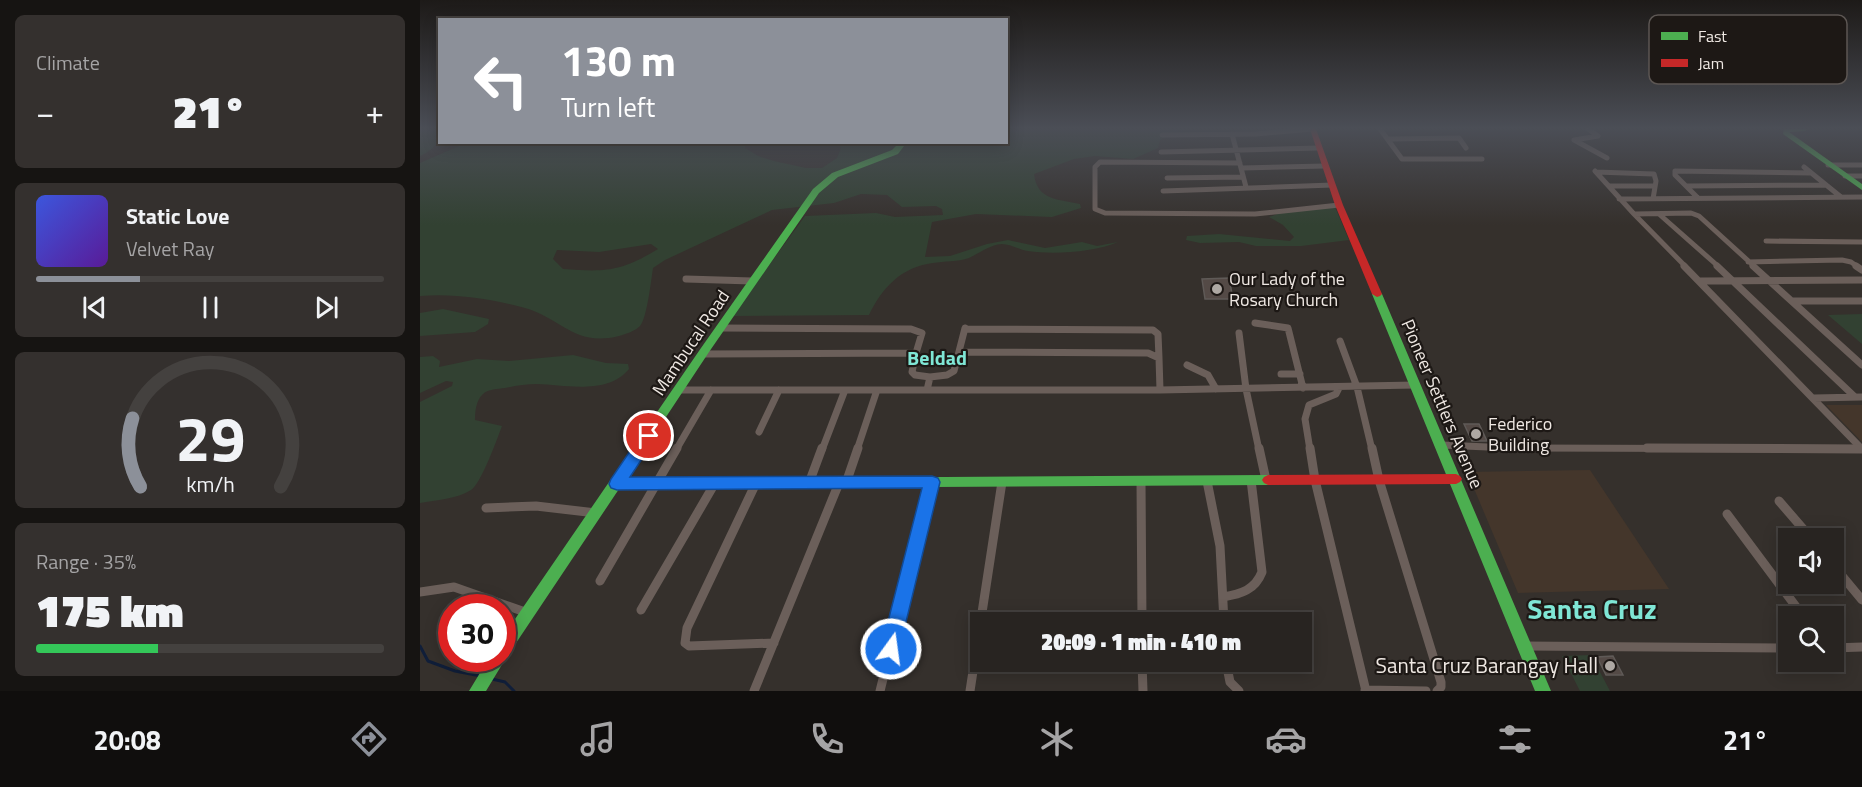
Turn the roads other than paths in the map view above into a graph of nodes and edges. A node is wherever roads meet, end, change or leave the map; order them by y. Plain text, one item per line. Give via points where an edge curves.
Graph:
1 (870, 161) edge
2 (1240, 161) edge
3 (1322, 161) edge
4 (1823, 161) edge
5 (1241, 165) junction
6 (1828, 165) junction
7 (1862, 165) edge
8 (1324, 166) junction
9 (1804, 167) dead end
10 (1811, 173) junction
11 (1845, 176) junction
12 (1862, 176) edge
13 (1243, 177) junction
14 (1167, 178) dead end
15 (1332, 185) junction
16 (1826, 185) junction
17 (1610, 186) junction
18 (1654, 186) junction
19 (1687, 186) junction
20 (1246, 187) junction
21 (1862, 188) edge
22 (1162, 191) dead end
23 (1841, 197) junction
24 (1862, 197) edge
25 (1698, 198) junction
26 (1619, 199) junction
27 (1653, 199) junction
28 (1339, 205) junction
29 (1634, 214) junction
30 (1659, 214) junction
31 (1766, 241) dead end
32 (1862, 242) edge
33 (1748, 262) junction
34 (1862, 270) edge
35 (686, 279) dead end
36 (1862, 280) edge
37 (752, 281) junction
38 (1700, 281) junction
39 (1734, 281) junction
40 (1770, 281) junction
41 (1862, 301) edge
42 (1792, 302) junction
43 (1255, 323) dead end
44 (720, 328) junction
45 (1239, 333) dead end
46 (1340, 341) dead end
47 (959, 352) junction
48 (916, 353) junction
49 (703, 354) junction
50 (1159, 357) junction
51 (1186, 365) dead end
52 (1862, 365) edge
53 (1281, 374) dead end
54 (1300, 374) junction
55 (930, 377) junction
56 (1415, 385) junction
57 (1357, 387) junction
58 (1303, 388) junction
59 (1339, 388) junction
60 (1216, 389) junction
61 (1246, 389) junction
62 (679, 390) junction
63 (711, 390) junction
64 (779, 390) junction
65 (845, 390) junction
66 (877, 390) junction
67 (927, 390) junction
68 (1160, 390) junction
69 (1858, 397) edge
70 (1814, 398) junction
71 (759, 432) dead end
72 (1442, 445) junction
73 (1862, 449) edge
74 (1456, 479) junction
75 (1251, 480) junction
76 (1266, 480) junction
77 (1315, 480) junction
78 (1379, 480) junction
79 (1141, 481) junction
80 (1207, 481) junction
81 (932, 482) junction
82 (1002, 482) junction
83 (715, 483) junction
84 (756, 483) junction
85 (809, 483) junction
86 (843, 483) junction
87 (617, 484) junction
88 (657, 484) junction
89 (1779, 501) dead end
90 (486, 508) dead end
91 (597, 513) junction
92 (1726, 514) dead end
93 (1802, 528) edge
94 (1844, 578) edge
95 (600, 581) dead end
96 (420, 592) edge
97 (1223, 597) junction
98 (1862, 600) edge
99 (1795, 606) edge
100 (641, 610) dead end
101 (1142, 612) edge
102 (1224, 612) edge
103 (528, 613) junction
104 (516, 631) edge
105 (774, 643) junction
106 (1524, 646) junction
107 (1862, 647) edge
108 (1778, 648) edge
109 (1844, 648) edge
110 (489, 672) edge
111 (1142, 672) edge
112 (1227, 672) edge
113 (479, 688) edge
114 (754, 691) edge
115 (880, 691) edge
116 (970, 691) edge
117 (1143, 691) edge
118 (1239, 691) edge
119 (1366, 691) edge
120 (1426, 691) edge
121 (1437, 691) edge
122 (1543, 691) edge

1 - 37 street, Mambucal Road via 828,179 816,191
2 - 5 street
3 - 8 street, Pioneer Settlers Avenue
4 - 6 street
5 - 8 street
5 - 13 street
5 - 28 street via 1100,162 1095,167 1095,209 1105,213 1255,214
6 - 7 street
6 - 11 street
8 - 15 street, Pioneer Settlers Avenue
9 - 10 street
10 - 16 street
10 - 19 street via 1675,171
11 - 12 street
11 - 21 street
13 - 14 street
13 - 20 street
15 - 20 street
15 - 28 street, Pioneer Settlers Avenue
16 - 19 street
16 - 23 street
17 - 18 street
17 - 18 street via 1595,170 1654,174
17 - 26 street
18 - 27 street
19 - 25 street
20 - 22 street
23 - 24 street
23 - 25 street
25 - 27 street
26 - 27 street
26 - 29 street
28 - 56 street, Pioneer Settlers Avenue
29 - 30 street
29 - 38 street
30 - 33 street via 1695,214
30 - 39 street
31 - 32 street
33 - 34 street via 1842,260
33 - 40 street
35 - 37 street
36 - 40 street
37 - 44 street, Mambucal Road
38 - 39 street
38 - 70 street
39 - 40 street
39 - 69 street
40 - 42 street
41 - 42 street
42 - 52 street
43 - 54 street via 1288,328
44 - 48 street via 916,329 922,336
44 - 49 street, Mambucal Road
45 - 61 street
46 - 57 street
47 - 50 street via 1148,353
47 - 50 street via 965,328 1153,330 1158,334
47 - 55 street via 954,371
48 - 49 street
48 - 55 street via 913,374
49 - 62 street, Mambucal Road
50 - 68 street
51 - 60 street via 1208,375
53 - 54 street
54 - 58 street
55 - 67 street
56 - 57 street
56 - 72 street, Pioneer Settlers Avenue
57 - 59 street
57 - 78 street
58 - 59 street
58 - 61 street
59 - 77 street via 1336,394 1314,402 1306,411 1306,435
60 - 61 street
60 - 68 street
61 - 76 street
62 - 63 street
62 - 87 street, Mambucal Road
63 - 64 street
63 - 88 street
64 - 65 street
64 - 71 street
65 - 66 street
65 - 85 street
66 - 67 street
66 - 86 street
67 - 68 street
69 - 70 street
70 - 73 street
72 - 73 street
72 - 74 street, Pioneer Settlers Avenue
74 - 78 street
74 - 106 street, Pioneer Settlers Avenue
75 - 76 street
75 - 80 street
75 - 97 street via 1262,572 1260,580 1248,591
76 - 77 street
77 - 78 street
77 - 119 street
78 - 121 street via 1441,682
79 - 80 street
79 - 82 street
79 - 101 street
80 - 97 street via 1220,546
81 - 82 street
81 - 86 street
81 - 115 street
82 - 116 street
83 - 84 street
83 - 88 street
83 - 100 street
84 - 85 street
84 - 105 street via 687,628 685,643
85 - 86 street
86 - 105 street
87 - 88 street
87 - 91 street, Mambucal Road
88 - 95 street
89 - 93 street
90 - 91 street via 536,506
91 - 103 street, Mambucal Road
92 - 99 street
94 - 98 street
96 - 103 street via 454,587
97 - 102 street
103 - 104 street, Mambucal Road
105 - 114 street
106 - 108 street
106 - 122 street, Pioneer Settlers Avenue
107 - 109 street
110 - 113 street
111 - 117 street
112 - 118 street via 1232,687
119 - 120 street

